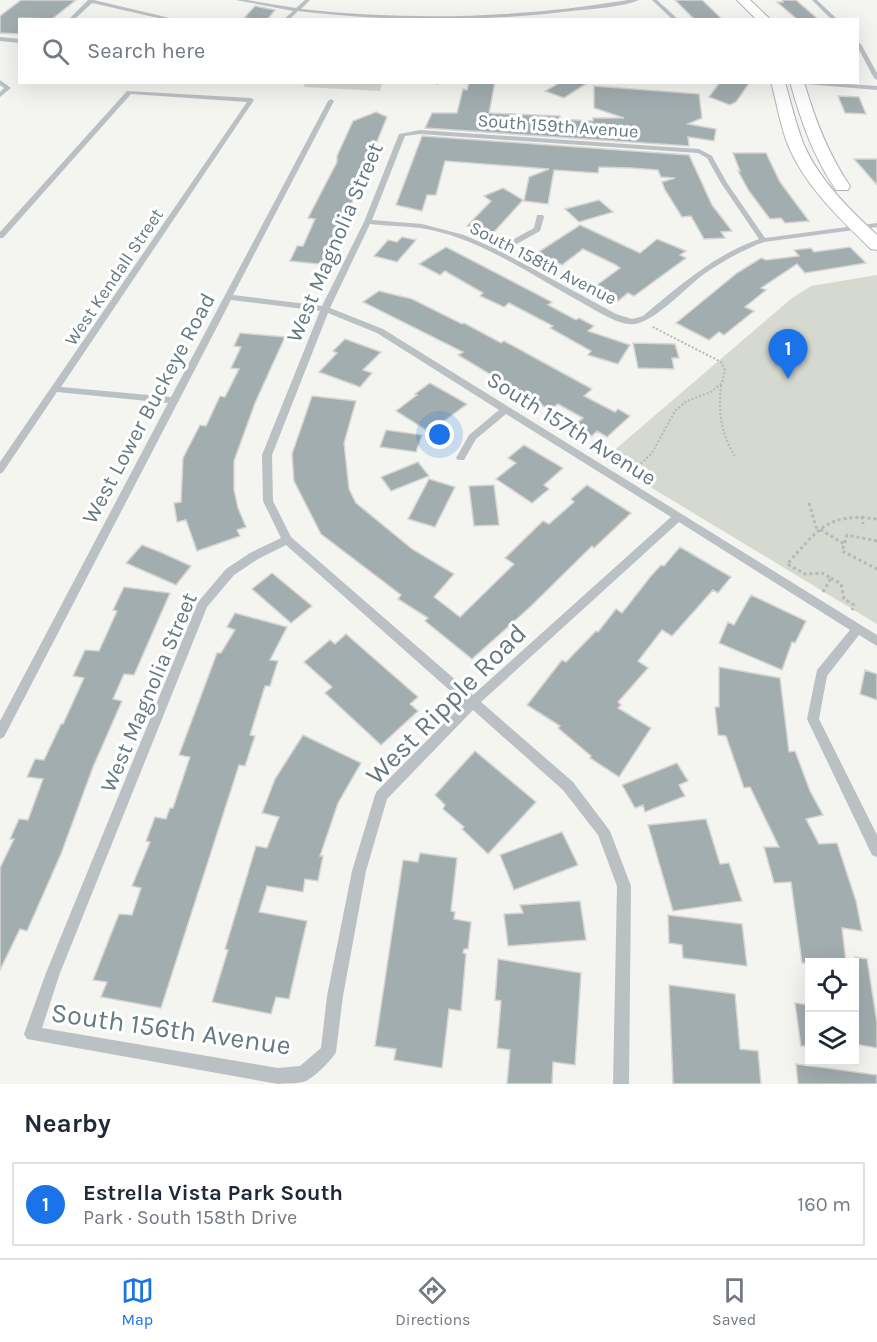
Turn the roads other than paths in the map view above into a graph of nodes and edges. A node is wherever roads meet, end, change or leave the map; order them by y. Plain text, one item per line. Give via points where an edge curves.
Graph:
1 (91, 0) edge
2 (238, 0) edge
3 (308, 0) edge
4 (638, 0) edge
5 (654, 0) edge
6 (727, 0) edge
7 (743, 0) edge
8 (814, 0) edge
9 (296, 10) junction
10 (72, 18) edge
11 (172, 18) edge
12 (287, 18) edge
13 (506, 18) edge
14 (675, 18) edge
15 (747, 18) edge
16 (763, 18) edge
17 (834, 18) edge
18 (0, 39) edge
19 (18, 41) edge
20 (859, 46) edge
21 (877, 78) edge
22 (0, 82) edge
23 (779, 84) edge
24 (797, 84) edge
25 (813, 84) edge
26 (877, 88) edge
27 (0, 95) edge
28 (332, 101) dead end
29 (402, 134) joint
30 (540, 217) dead end
31 (368, 222) junction
32 (877, 225) edge
33 (859, 228) junction
34 (0, 236) edge
35 (763, 240) junction
36 (877, 245) edge
37 (496, 252) junction
38 (228, 297) junction
39 (325, 309) junction
40 (55, 389) junction
41 (174, 400) junction
42 (506, 409) junction
43 (461, 458) dead end
44 (0, 470) edge
45 (678, 517) junction
46 (287, 540) junction
47 (857, 629) junction
48 (877, 641) edge
49 (472, 703) junction
50 (0, 733) edge
51 (877, 850) edge
52 (32, 1034) joint
53 (303, 1074) joint
54 (621, 1084) edge

1 - 10 street
1 - 11 street
2 - 9 street
3 - 9 street
4 - 13 street
5 - 14 street
6 - 15 main road
7 - 16 main road
8 - 17 street
9 - 12 street
9 - 13 street via 403,18
18 - 19 street
20 - 21 street
22 - 27 street via 8,88
23 - 33 main road via 800,154 828,195
24 - 32 main road via 826,164
25 - 26 street
28 - 38 street, West Lower Buckeye Road
29 - 31 street, West Magnolia Street
29 - 35 street, South 159th Avenue via 420,132 699,151 710,157
30 - 37 street via 537,229
31 - 37 street, South 158th Avenue via 422,226
31 - 39 street, West Magnolia Street
32 - 33 street
33 - 35 street
33 - 36 main road
34 - 40 street, West Kendall Street via 129,92 251,100
35 - 37 street, South 158th Avenue via 723,256 646,318 632,322 613,316
38 - 39 street, South 157th Avenue
38 - 41 street, West Lower Buckeye Road
39 - 42 street, South 157th Avenue via 380,331
39 - 46 street, West Magnolia Street via 267,455 268,501
40 - 41 street
40 - 44 street, West Kendall Street
41 - 50 street, West Lower Buckeye Road
42 - 43 street via 472,437
42 - 45 street, South 157th Avenue
45 - 47 street, South 157th Avenue
45 - 49 street, West Ripple Road
46 - 49 street
46 - 52 street, West Magnolia Street via 230,572 202,605
47 - 48 street, South 157th Avenue
47 - 51 street via 821,674 813,719
49 - 53 street, West Ripple Road via 382,795 359,871 328,1052
49 - 54 street via 568,786 603,831 624,886
52 - 53 street, South 156th Avenue via 278,1076

